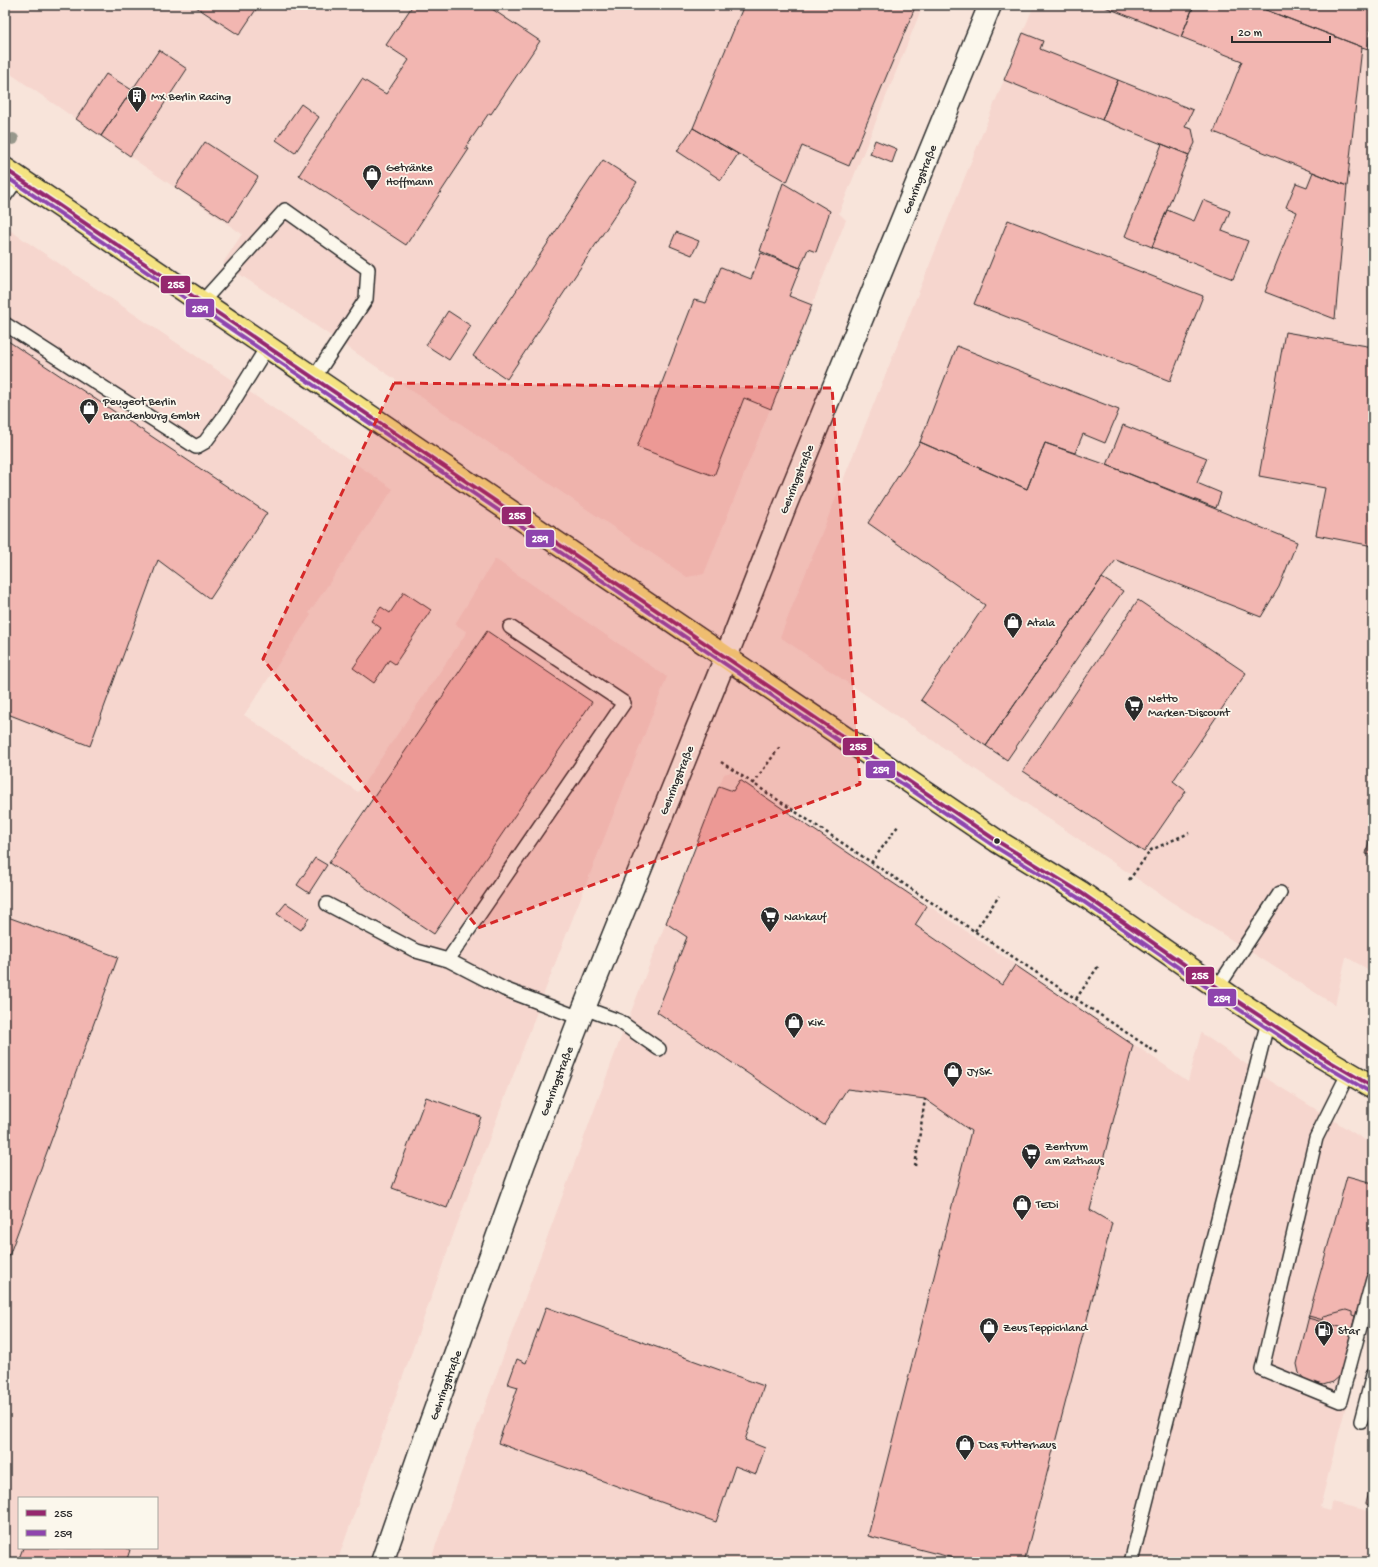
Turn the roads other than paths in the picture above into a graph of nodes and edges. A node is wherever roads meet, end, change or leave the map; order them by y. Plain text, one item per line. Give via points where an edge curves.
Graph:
1 (990, 5) edge
2 (12, 173) edge
3 (5, 196) edge
4 (202, 302) junction
5 (5, 324) edge
6 (267, 346) junction
7 (314, 378) junction
8 (510, 627) dead end
9 (726, 657) junction
10 (1280, 893) dead end
11 (326, 904) dead end
12 (448, 960) junction
13 (1218, 987) junction
14 (582, 1013) junction
15 (1268, 1021) junction
16 (658, 1049) dead end
17 (1349, 1072) junction
18 (1373, 1087) edge
19 (1373, 1279) edge
20 (1373, 1375) edge
21 (1361, 1421) dead end
22 (382, 1562) edge
23 (1131, 1562) edge

1 - 9 street, Gehringstraße via 810,443
2 - 3 lane
2 - 4 main road
4 - 6 main road
4 - 7 lane via 285,210 368,268 366,300
5 - 6 lane via 196,447 205,442 223,418
6 - 7 main road
7 - 9 main road
8 - 12 lane via 624,703
9 - 13 main road via 997,841 1080,892
9 - 14 street, Gehringstraße
10 - 13 lane
11 - 12 lane via 416,951
12 - 14 lane via 504,989
13 - 15 main road
14 - 16 lane via 619,1021
14 - 22 street, Gehringstraße via 524,1163
15 - 17 main road
15 - 23 lane
17 - 18 main road
17 - 19 lane via 1316,1138 1262,1369 1340,1402
20 - 21 lane

